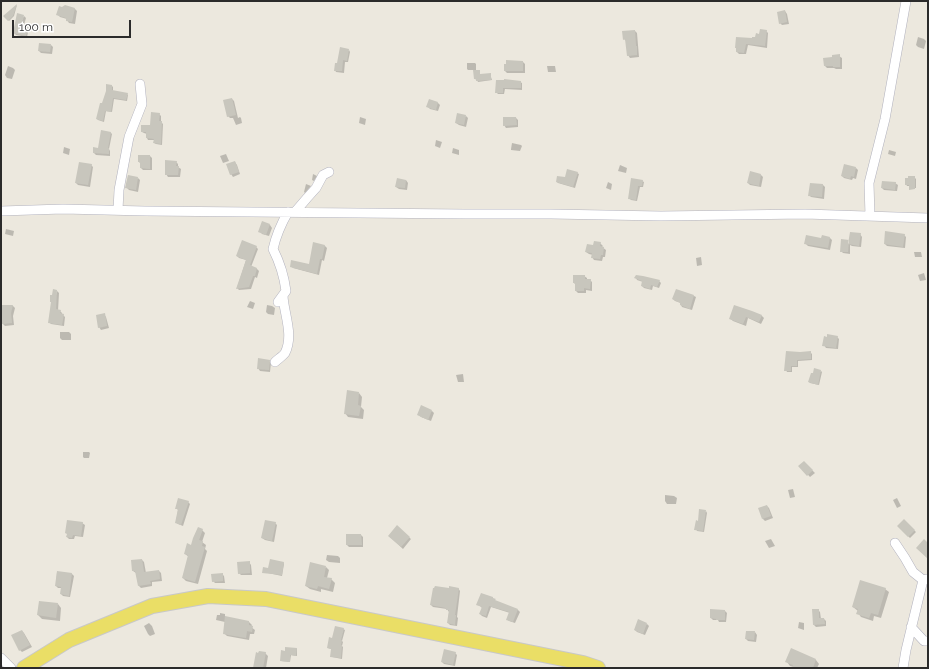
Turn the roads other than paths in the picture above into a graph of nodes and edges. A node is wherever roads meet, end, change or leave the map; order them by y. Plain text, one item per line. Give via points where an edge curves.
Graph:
1 (906, 1) edge
2 (140, 84) dead end
3 (329, 172) dead end
4 (118, 210) junction
5 (1, 211) edge
6 (292, 212) junction
7 (870, 216) junction
8 (928, 218) edge
9 (275, 362) dead end
10 (895, 544) dead end
11 (926, 579) edge
12 (911, 627) junction
13 (928, 641) edge
14 (1, 658) edge
15 (11, 668) edge
16 (24, 668) edge
17 (598, 668) edge
18 (903, 668) edge

1 - 7 street via 885,120 869,183
2 - 4 street via 142,104 129,137
3 - 6 street via 323,175 316,188
4 - 5 street
4 - 6 street
6 - 7 street
6 - 9 street via 282,221 272,249 285,280 286,291 280,299 288,323 288,343 284,354
7 - 8 street
10 - 11 street via 912,572
11 - 12 street
12 - 13 street via 924,641
12 - 18 street
14 - 15 street
16 - 17 main road via 69,640 152,606 208,596 266,599

